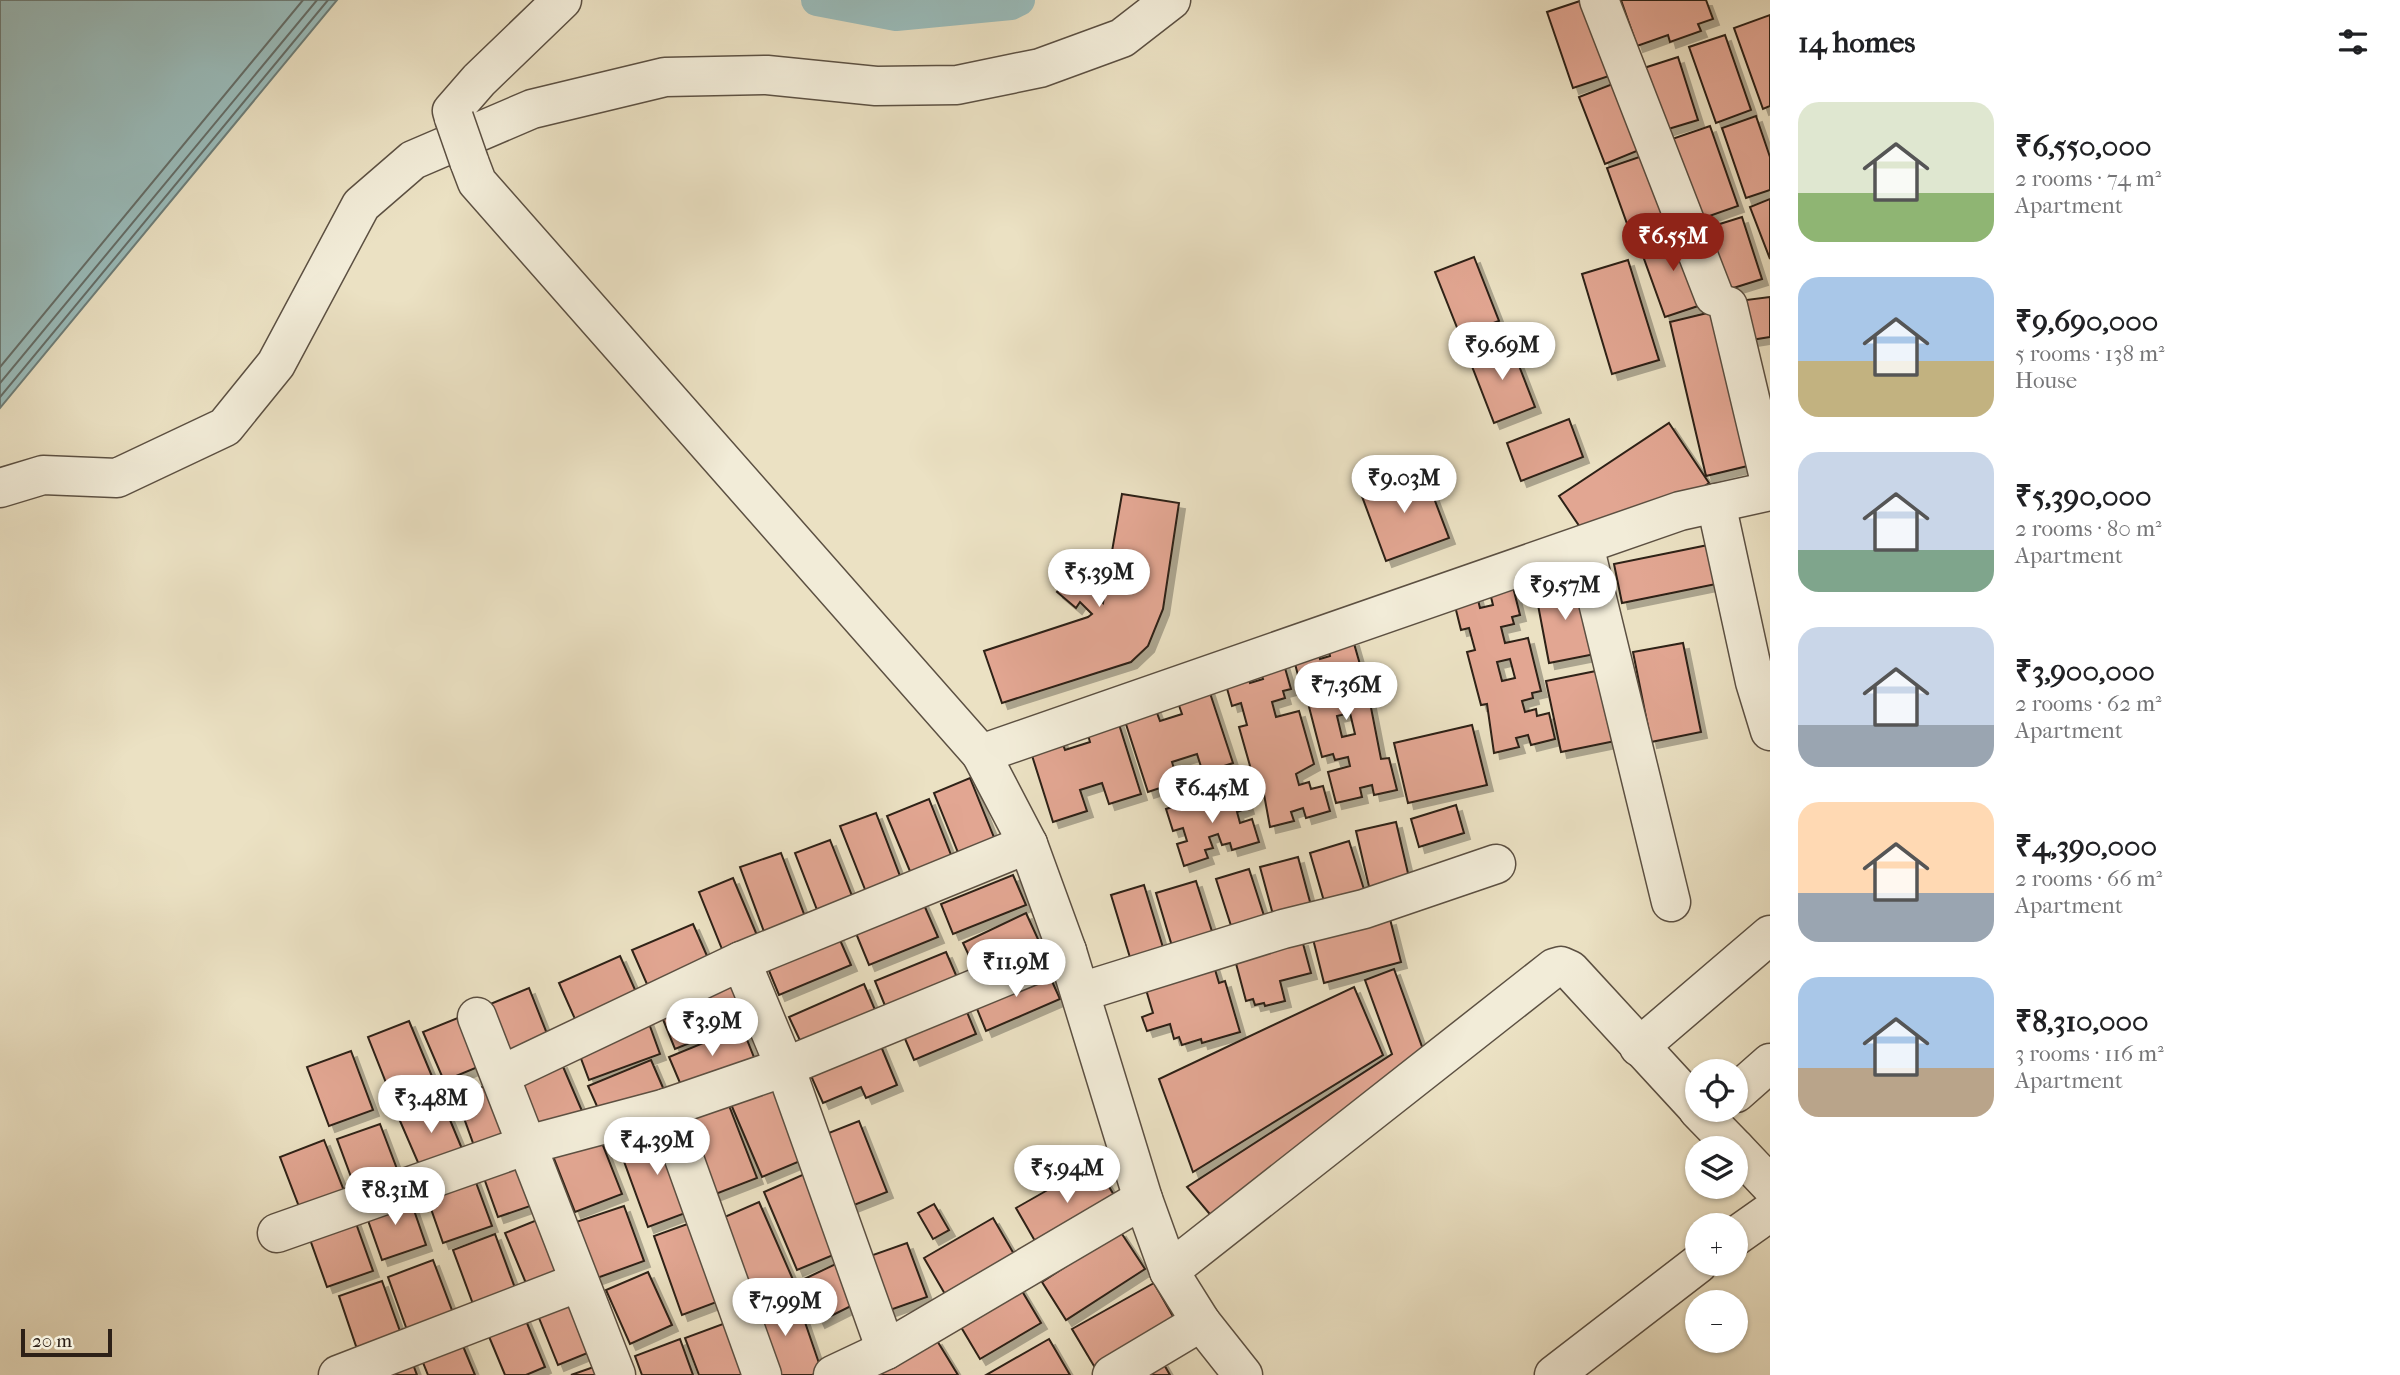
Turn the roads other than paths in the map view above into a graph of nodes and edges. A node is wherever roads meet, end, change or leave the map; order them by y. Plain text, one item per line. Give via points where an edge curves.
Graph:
1 (562, 0) edge
2 (1171, 0) edge
3 (1599, 0) edge
4 (1770, 482) edge
5 (0, 488) edge
6 (1770, 491) edge
7 (1716, 503) junction
8 (1584, 545) junction
9 (1770, 732) edge
10 (981, 754) junction
11 (1028, 844) junction
12 (1496, 864) dead end
13 (1671, 902) dead end
14 (1770, 935) edge
15 (1067, 951) junction
16 (741, 961) junction
17 (1081, 992) junction
18 (477, 1017) dead end
19 (1639, 1047) junction
20 (1770, 1063) edge
21 (785, 1067) junction
22 (501, 1075) junction
23 (1748, 1082) edge
24 (1685, 1092) edge
25 (666, 1108) junction
26 (1714, 1122) edge
27 (1725, 1136) edge
28 (527, 1145) junction
29 (1748, 1162) edge
30 (1770, 1185) edge
31 (1143, 1199) junction
32 (1770, 1212) edge
33 (1748, 1228) edge
34 (277, 1233) dead end
35 (1169, 1270) junction
36 (1685, 1274) edge
37 (579, 1282) junction
38 (1200, 1322) junction
39 (886, 1350) junction
40 (338, 1375) edge
41 (617, 1375) edge
42 (762, 1375) edge
43 (833, 1375) edge
44 (1112, 1375) edge
45 (1243, 1375) edge
46 (1555, 1375) edge

1 - 10 street, bridge via 452,111 477,182
2 - 5 street via 1122,38 1041,68 957,85 876,86 767,75 665,77 532,109 413,160 361,205 276,364 225,427 117,478 43,475
3 - 4 street via 1721,301
6 - 7 street
7 - 8 street
7 - 9 street
8 - 10 street
8 - 13 street
10 - 11 street
11 - 15 street
11 - 16 street
12 - 17 street via 1364,909 1283,929
14 - 19 street
15 - 17 street
15 - 21 street
16 - 21 street
16 - 22 street
17 - 31 street
18 - 22 street
19 - 24 street
19 - 35 street via 1570,970 1554,968
20 - 23 street
21 - 25 street
21 - 39 street
22 - 28 street
25 - 28 street
25 - 42 street
26 - 27 street
28 - 34 street
28 - 37 street
29 - 30 street
31 - 35 street
31 - 39 street
32 - 33 street
35 - 38 street
36 - 46 street
37 - 40 street
37 - 41 street
38 - 44 street
38 - 45 street
39 - 43 street

